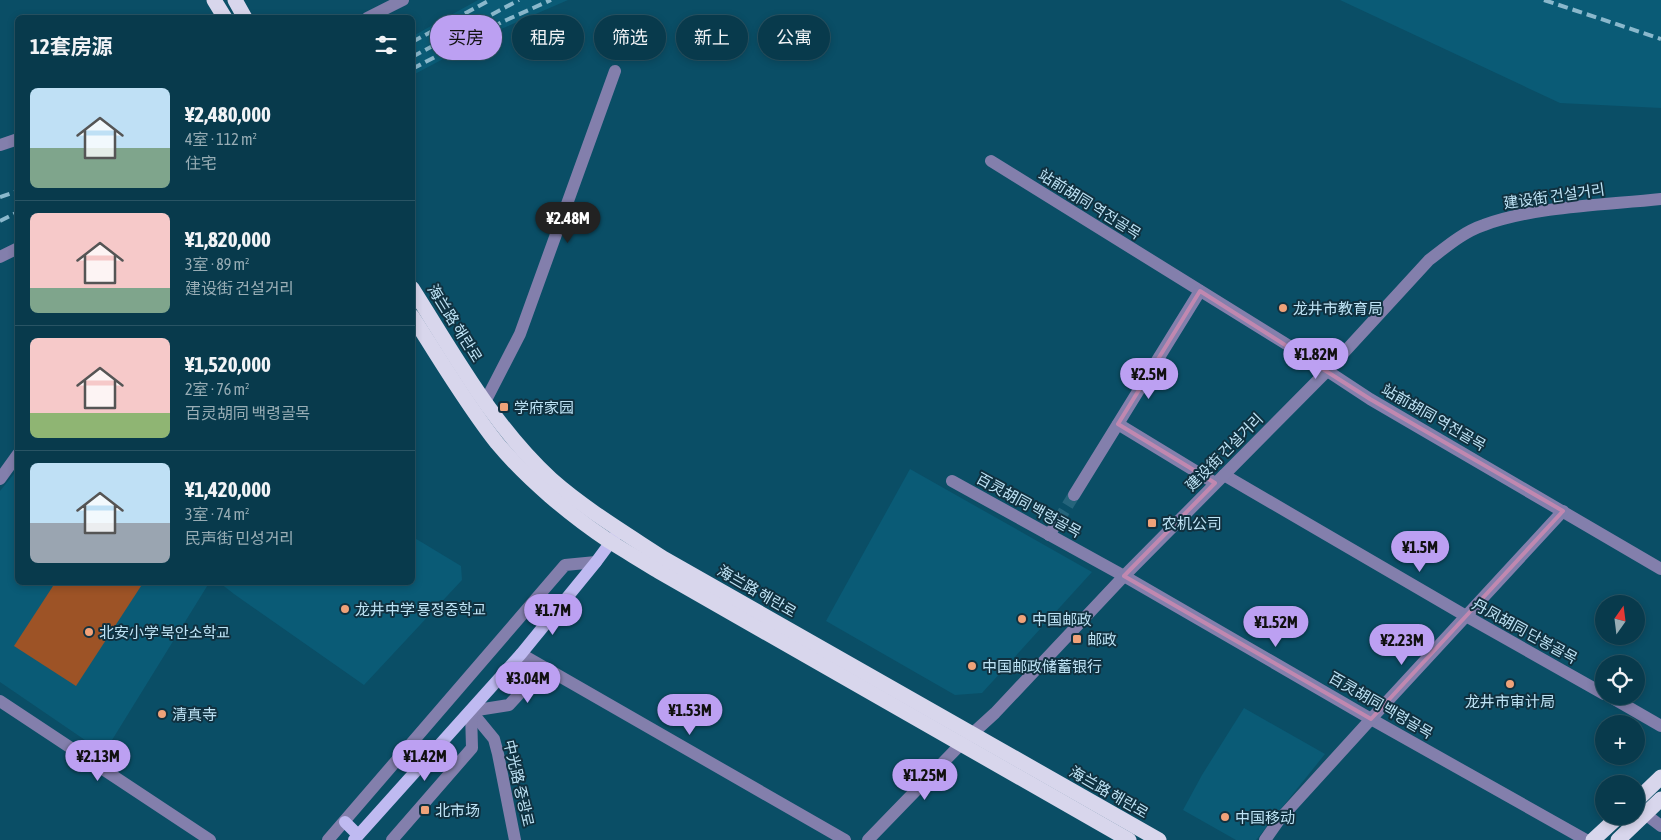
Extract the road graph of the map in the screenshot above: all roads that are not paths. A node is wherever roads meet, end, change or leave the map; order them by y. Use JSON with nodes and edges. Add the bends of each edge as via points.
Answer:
{"nodes":[{"id":1,"x":214,"y":0,"type":"edge"},
{"id":2,"x":235,"y":0,"type":"edge"},
{"id":3,"x":403,"y":0,"type":"edge"},
{"id":4,"x":223,"y":15,"type":"edge"},
{"id":5,"x":243,"y":15,"type":"edge"},
{"id":6,"x":373,"y":15,"type":"edge"},
{"id":7,"x":615,"y":70,"type":"dead end"},
{"id":8,"x":15,"y":141,"type":"edge"},
{"id":9,"x":0,"y":145,"type":"edge"},
{"id":10,"x":990,"y":161,"type":"dead end"},
{"id":11,"x":1661,"y":200,"type":"edge"},
{"id":12,"x":15,"y":250,"type":"edge"},
{"id":13,"x":0,"y":257,"type":"edge"},
{"id":14,"x":1200,"y":291,"type":"junction"},
{"id":15,"x":415,"y":293,"type":"edge"},
{"id":16,"x":415,"y":321,"type":"edge"},
{"id":17,"x":1327,"y":371,"type":"junction"},
{"id":18,"x":485,"y":402,"type":"junction"},
{"id":19,"x":1118,"y":424,"type":"junction"},
{"id":20,"x":15,"y":458,"type":"edge"},
{"id":21,"x":0,"y":479,"type":"edge"},
{"id":22,"x":1219,"y":479,"type":"junction"},
{"id":23,"x":952,"y":481,"type":"dead end"},
{"id":24,"x":1074,"y":495,"type":"tunnel mouth"},
{"id":25,"x":1563,"y":512,"type":"junction"},
{"id":26,"x":1058,"y":521,"type":"tunnel mouth"},
{"id":27,"x":1049,"y":535,"type":"junction"},
{"id":28,"x":615,"y":536,"type":"junction"},
{"id":29,"x":596,"y":562,"type":"junction"},
{"id":30,"x":1661,"y":569,"type":"edge"},
{"id":31,"x":1124,"y":576,"type":"junction"},
{"id":32,"x":1466,"y":616,"type":"junction"},
{"id":33,"x":521,"y":654,"type":"junction"},
{"id":34,"x":1595,"y":689,"type":"edge"},
{"id":35,"x":0,"y":702,"type":"edge"},
{"id":36,"x":1624,"y":705,"type":"edge"},
{"id":37,"x":471,"y":710,"type":"junction"},
{"id":38,"x":1371,"y":719,"type":"junction"},
{"id":39,"x":1661,"y":726,"type":"edge"},
{"id":40,"x":967,"y":739,"type":"junction"},
{"id":41,"x":1661,"y":777,"type":"edge"},
{"id":42,"x":1645,"y":792,"type":"edge"},
{"id":43,"x":1661,"y":799,"type":"edge"},
{"id":44,"x":1645,"y":808,"type":"edge"},
{"id":45,"x":1645,"y":813,"type":"edge"},
{"id":46,"x":345,"y":822,"type":"junction"},
{"id":47,"x":1609,"y":825,"type":"edge"},
{"id":48,"x":1630,"y":825,"type":"edge"},
{"id":49,"x":1661,"y":826,"type":"edge"},
{"id":50,"x":202,"y":838,"type":"edge"},
{"id":51,"x":356,"y":838,"type":"edge"},
{"id":52,"x":328,"y":840,"type":"edge"},
{"id":53,"x":392,"y":840,"type":"edge"},
{"id":54,"x":515,"y":840,"type":"edge"},
{"id":55,"x":845,"y":840,"type":"edge"},
{"id":56,"x":868,"y":840,"type":"edge"},
{"id":57,"x":1129,"y":840,"type":"edge"},
{"id":58,"x":1159,"y":840,"type":"edge"},
{"id":59,"x":1265,"y":840,"type":"edge"},
{"id":60,"x":1586,"y":840,"type":"edge"},
{"id":61,"x":1593,"y":840,"type":"edge"},
{"id":62,"x":1618,"y":840,"type":"edge"}],
"edges":[{"from":1,"to":4,"type":"highway"},
{"from":2,"to":5,"type":"highway"},
{"from":3,"to":6,"type":"street"},
{"from":7,"to":18,"type":"street","via":[[520,334]]},
{"from":8,"to":9,"type":"street"},
{"from":10,"to":14,"type":"street","name":"站前胡同 역전골목"},
{"from":11,"to":17,"type":"street","name":"建设街 건설거리","via":[[1528,213],[1482,226],[1461,236],[1429,260]]},
{"from":12,"to":13,"type":"street"},
{"from":14,"to":17,"type":"street","name":"站前胡同 역전골목"},
{"from":14,"to":19,"type":"street"},
{"from":15,"to":18,"type":"highway","name":"海兰路 해란로"},
{"from":16,"to":28,"type":"highway","name":"海兰路 해란로","via":[[498,443],[579,520]]},
{"from":17,"to":22,"type":"street","name":"建设街 건설거리"},
{"from":17,"to":25,"type":"street","name":"站前胡同 역전골목"},
{"from":18,"to":28,"type":"highway","name":"海兰路 해란로","via":[[552,479]]},
{"from":19,"to":22,"type":"street","name":"丹凤胡同 단봉골목"},
{"from":19,"to":24,"type":"street"},
{"from":20,"to":21,"type":"street"},
{"from":22,"to":31,"type":"street","name":"建设街 건설거리"},
{"from":22,"to":32,"type":"street","name":"丹凤胡同 단봉골목"},
{"from":23,"to":27,"type":"street","name":"百灵胡同 백령골목"},
{"from":25,"to":30,"type":"street","name":"站前胡同 역전골목"},
{"from":25,"to":32,"type":"street"},
{"from":26,"to":27,"type":"street"},
{"from":27,"to":31,"type":"street","name":"百灵胡同 백령골목"},
{"from":28,"to":29,"type":"main road"},
{"from":28,"to":40,"type":"highway","name":"海兰路 해란로","via":[[663,558]]},
{"from":29,"to":33,"type":"main road"},
{"from":29,"to":46,"type":"street","via":[[565,565]]},
{"from":31,"to":38,"type":"street","name":"百灵胡同 백령골목"},
{"from":31,"to":40,"type":"street","name":"建设街 건설거리"},
{"from":32,"to":34,"type":"street","name":"丹凤胡同 단봉골목"},
{"from":32,"to":38,"type":"street"},
{"from":33,"to":37,"type":"main road"},
{"from":33,"to":37,"type":"street","via":[[530,682],[509,705]]},
{"from":33,"to":55,"type":"street"},
{"from":35,"to":50,"type":"street"},
{"from":36,"to":39,"type":"street"},
{"from":37,"to":51,"type":"main road"},
{"from":37,"to":53,"type":"street","via":[[472,748]]},
{"from":37,"to":54,"type":"street","name":"中光路 중광로","via":[[494,739]]},
{"from":38,"to":59,"type":"street","via":[[1279,820]]},
{"from":38,"to":60,"type":"street","name":"百灵胡同 백령골목"},
{"from":40,"to":56,"type":"street","name":"建设街 건설거리"},
{"from":40,"to":57,"type":"highway","name":"海兰路 해란로"},
{"from":40,"to":58,"type":"highway","name":"海兰路 해란로"},
{"from":41,"to":42,"type":"highway"},
{"from":43,"to":44,"type":"highway"},
{"from":45,"to":49,"type":"street"},
{"from":46,"to":51,"type":"main road"},
{"from":46,"to":52,"type":"street"},
{"from":47,"to":61,"type":"highway"},
{"from":48,"to":62,"type":"highway"}]}
